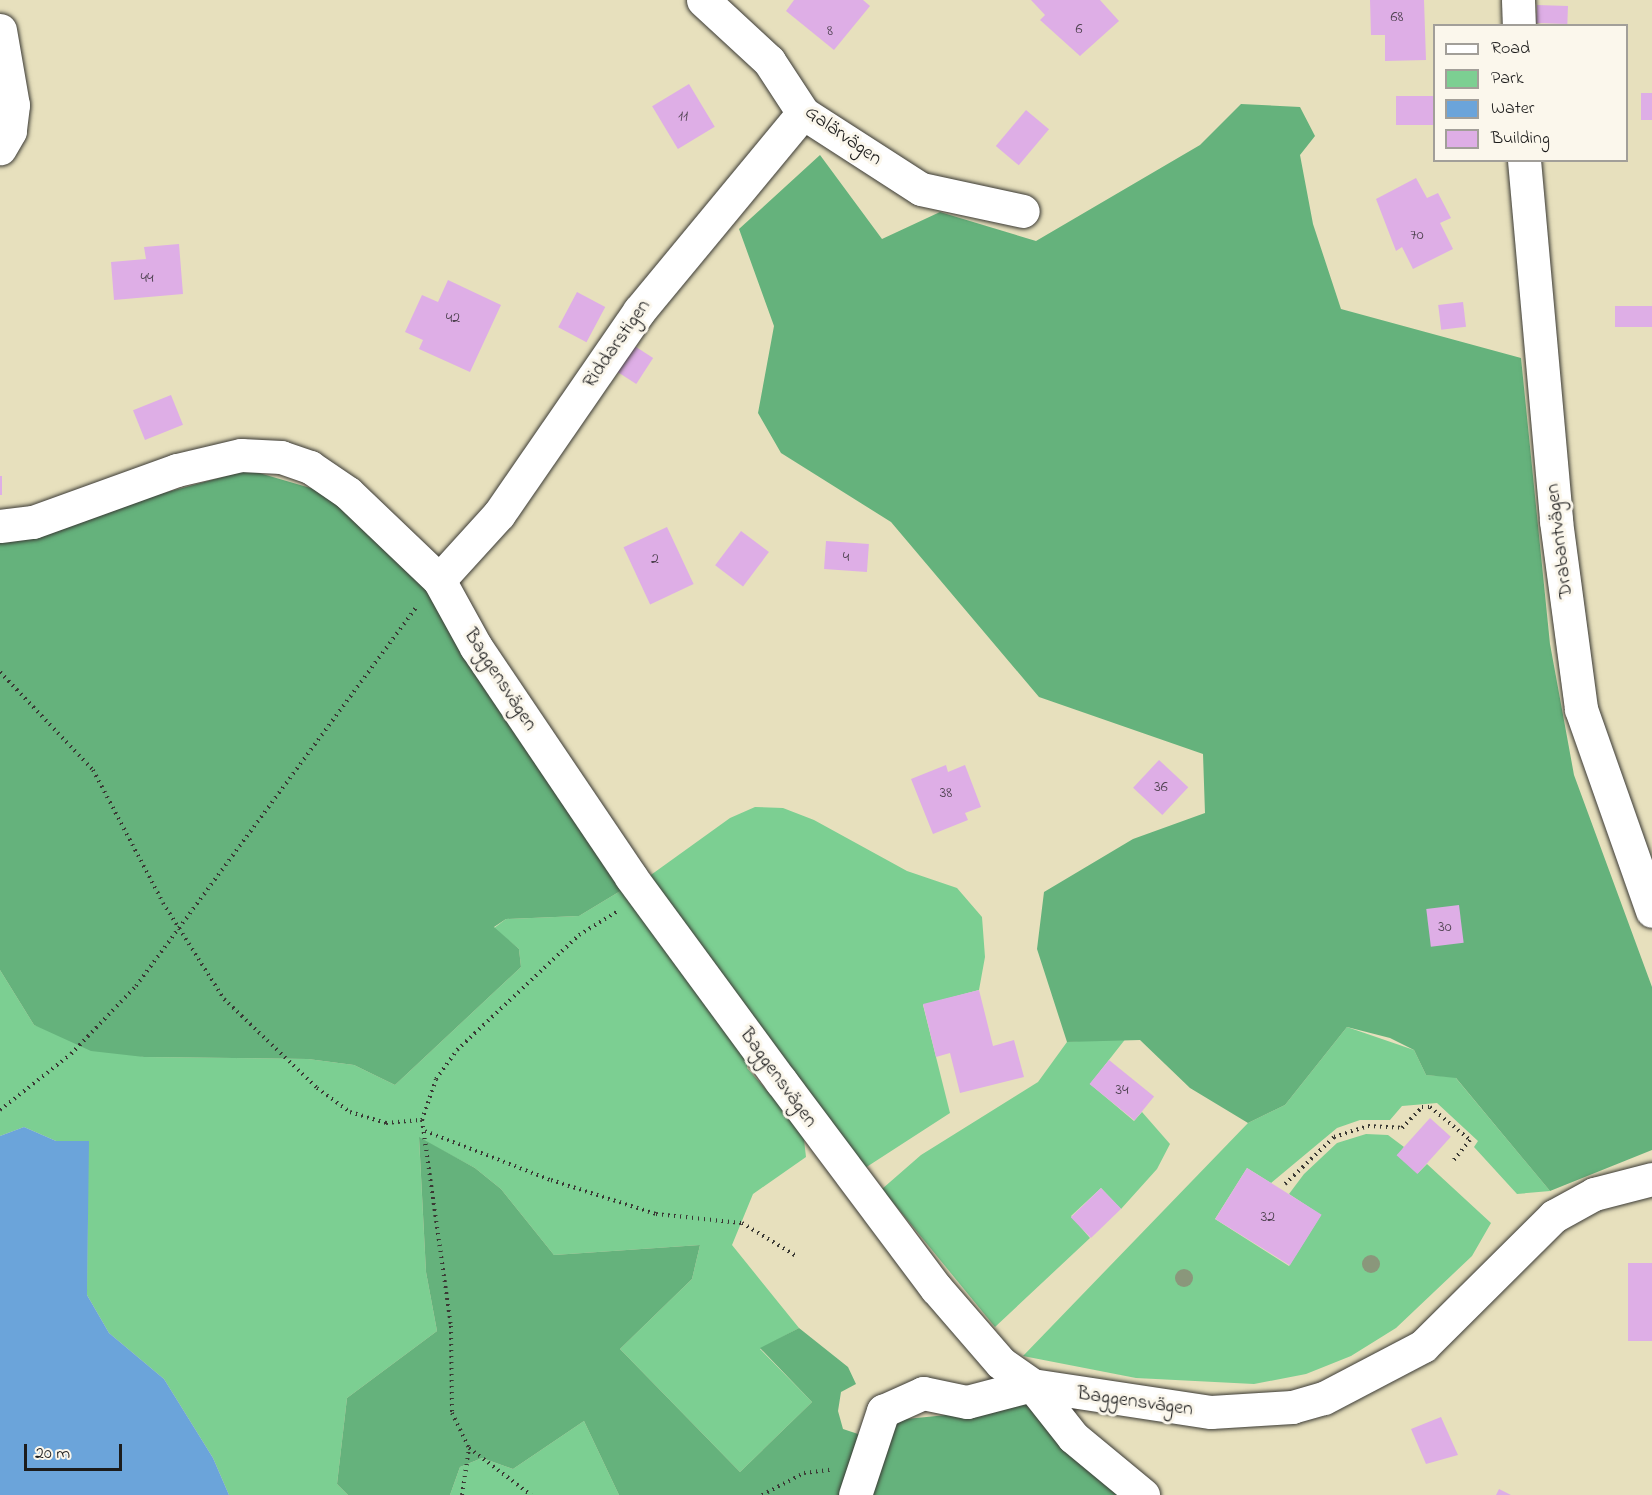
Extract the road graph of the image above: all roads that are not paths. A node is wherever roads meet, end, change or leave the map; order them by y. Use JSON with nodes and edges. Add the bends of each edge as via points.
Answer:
{"nodes":[{"id":1,"x":703,"y":0,"type":"edge"},
{"id":2,"x":1518,"y":0,"type":"edge"},
{"id":3,"x":1519,"y":24,"type":"edge"},
{"id":4,"x":0,"y":30,"type":"edge"},
{"id":5,"x":803,"y":113,"type":"junction"},
{"id":6,"x":0,"y":148,"type":"edge"},
{"id":7,"x":1524,"y":162,"type":"edge"},
{"id":8,"x":1023,"y":211,"type":"dead end"},
{"id":9,"x":0,"y":526,"type":"edge"},
{"id":10,"x":439,"y":580,"type":"junction"},
{"id":11,"x":1652,"y":910,"type":"edge"},
{"id":12,"x":1652,"y":1179,"type":"edge"},
{"id":13,"x":1032,"y":1385,"type":"junction"},
{"id":14,"x":861,"y":1480,"type":"edge"},
{"id":15,"x":1143,"y":1495,"type":"edge"}],
"edges":[{"from":1,"to":5,"type":"street","name":"Galärvägen","via":[[769,61]]},
{"from":2,"to":3,"type":"street"},
{"from":4,"to":6,"type":"street","via":[[13,105],[10,131]]},
{"from":5,"to":8,"type":"street","name":"Galärvägen","via":[[921,189]]},
{"from":5,"to":10,"type":"street","name":"Riddarstigen","via":[[639,311],[499,514]]},
{"from":7,"to":11,"type":"street","name":"Drabantvägen","via":[[1556,521],[1581,709]]},
{"from":9,"to":10,"type":"street","name":"Baggensvägen","via":[[83,506],[177,470],[241,455],[281,457],[310,467],[348,493]]},
{"from":10,"to":13,"type":"street","name":"Baggensvägen","via":[[476,646],[641,891],[936,1288],[1001,1363]]},
{"from":12,"to":13,"type":"street","name":"Baggensvägen","via":[[1594,1194],[1554,1216],[1423,1346],[1324,1398],[1292,1407],[1211,1412]]},
{"from":13,"to":14,"type":"street","via":[[967,1402],[923,1393],[883,1411]]},
{"from":13,"to":15,"type":"street","via":[[1073,1437]]}]}
